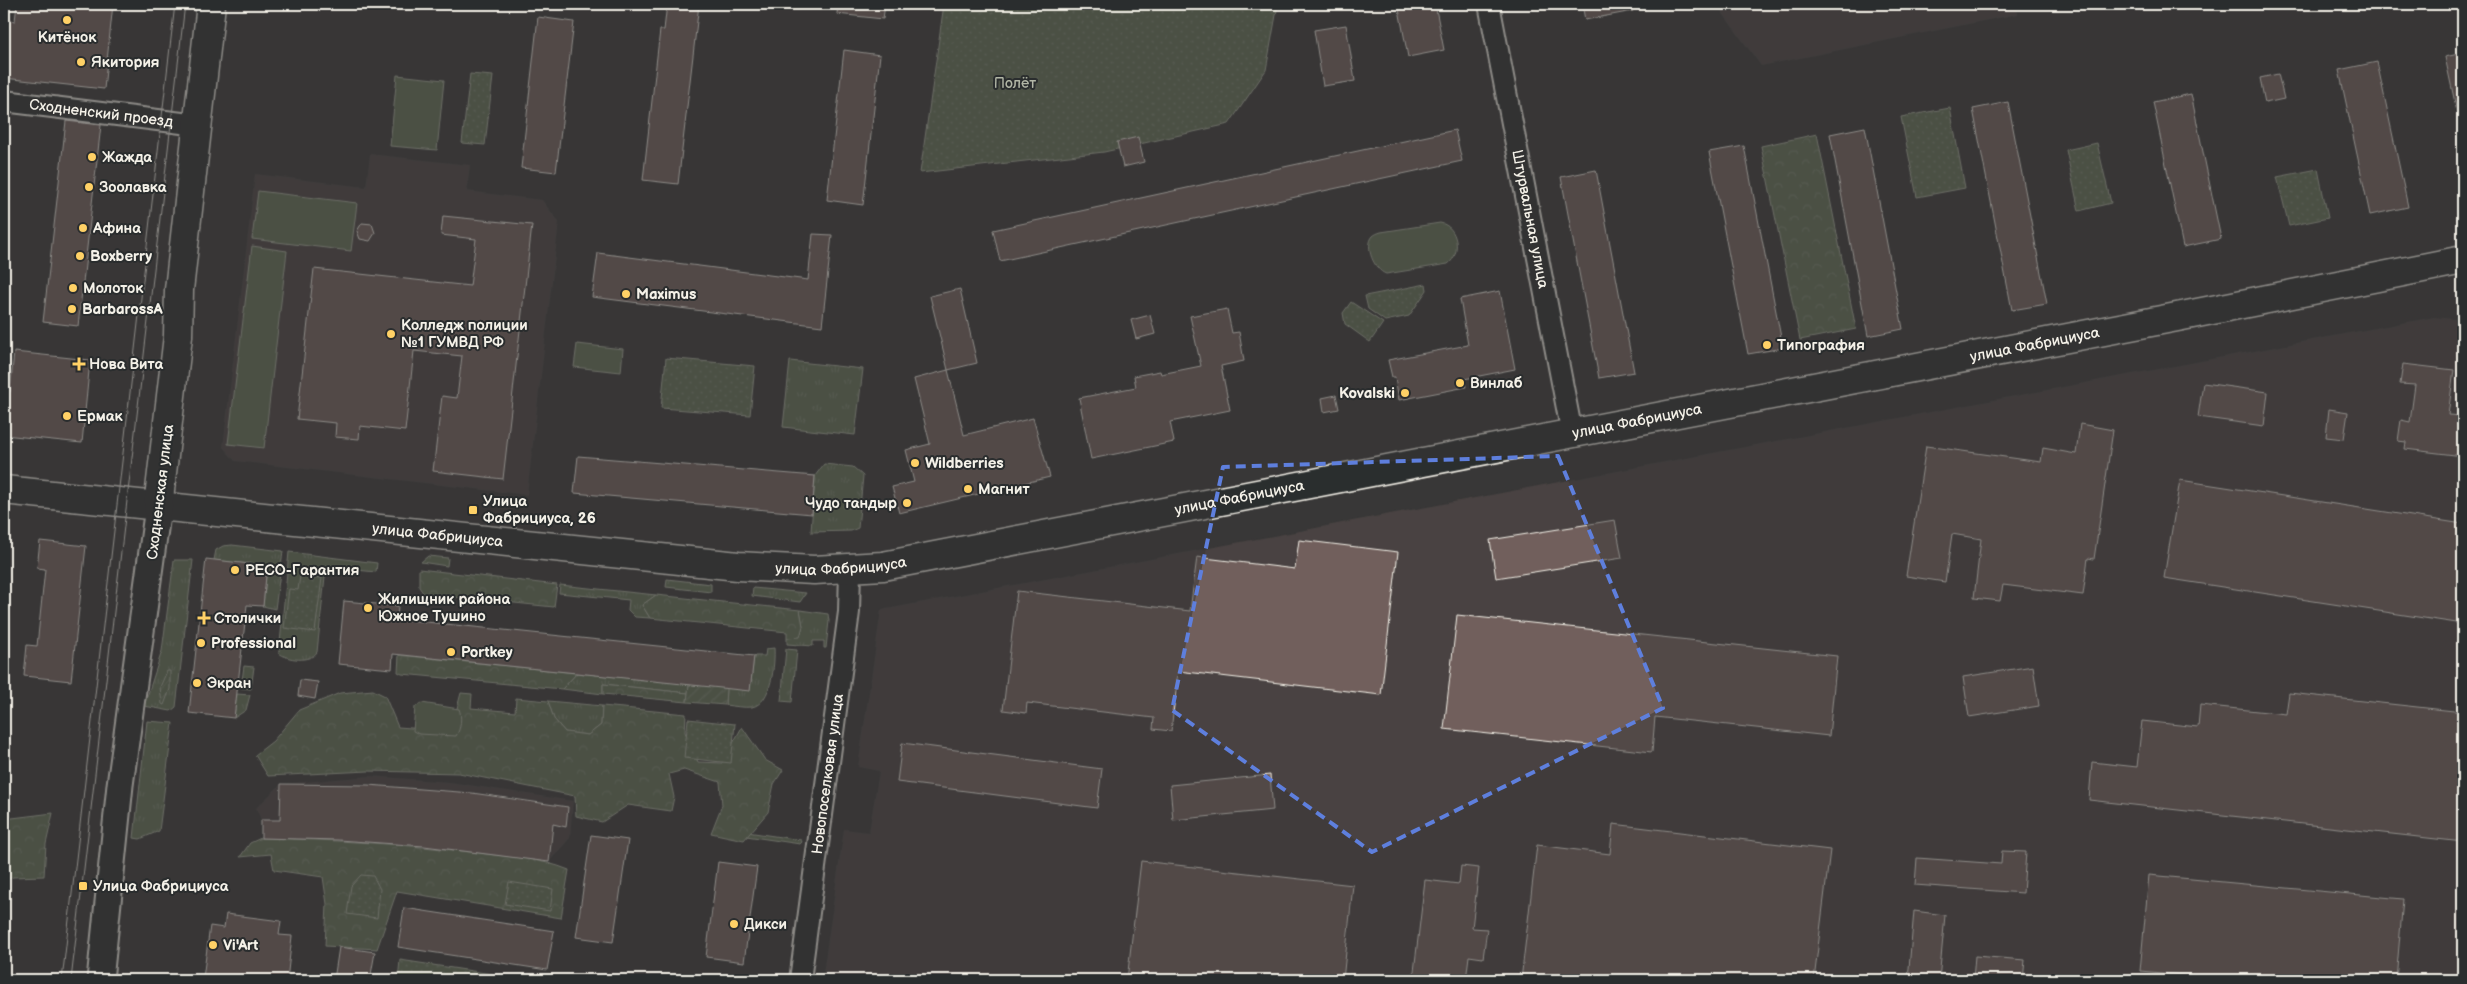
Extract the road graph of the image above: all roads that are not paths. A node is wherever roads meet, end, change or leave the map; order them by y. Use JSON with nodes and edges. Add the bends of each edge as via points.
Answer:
{"nodes":[{"id":1,"x":211,"y":4,"type":"edge"},
{"id":2,"x":1489,"y":4,"type":"edge"},
{"id":3,"x":4,"y":101,"type":"edge"},
{"id":4,"x":198,"y":125,"type":"junction"},
{"id":5,"x":2463,"y":260,"type":"edge"},
{"id":6,"x":1572,"y":434,"type":"junction"},
{"id":7,"x":4,"y":490,"type":"edge"},
{"id":8,"x":158,"y":507,"type":"junction"},
{"id":9,"x":850,"y":569,"type":"junction"},
{"id":10,"x":100,"y":980,"type":"edge"},
{"id":11,"x":800,"y":980,"type":"edge"}],
"edges":[{"from":1,"to":4,"type":"main road","name":"Сходненская улица"},
{"from":2,"to":6,"type":"street","name":"Штурвальная улица"},
{"from":3,"to":4,"type":"street","name":"Сходненский проезд"},
{"from":4,"to":8,"type":"main road","name":"Сходненская улица"},
{"from":5,"to":6,"type":"main road","name":"улица Фабрициуса"},
{"from":6,"to":9,"type":"main road","name":"улица Фабрициуса","via":[[969,551]]},
{"from":7,"to":8,"type":"main road","name":"улица Фабрициуса"},
{"from":8,"to":9,"type":"main road","name":"улица Фабрициуса","via":[[738,566]]},
{"from":8,"to":10,"type":"street","name":"Сходненская улица","via":[[120,785]]},
{"from":9,"to":11,"type":"street","name":"Новопоселковая улица","via":[[849,612]]}]}
